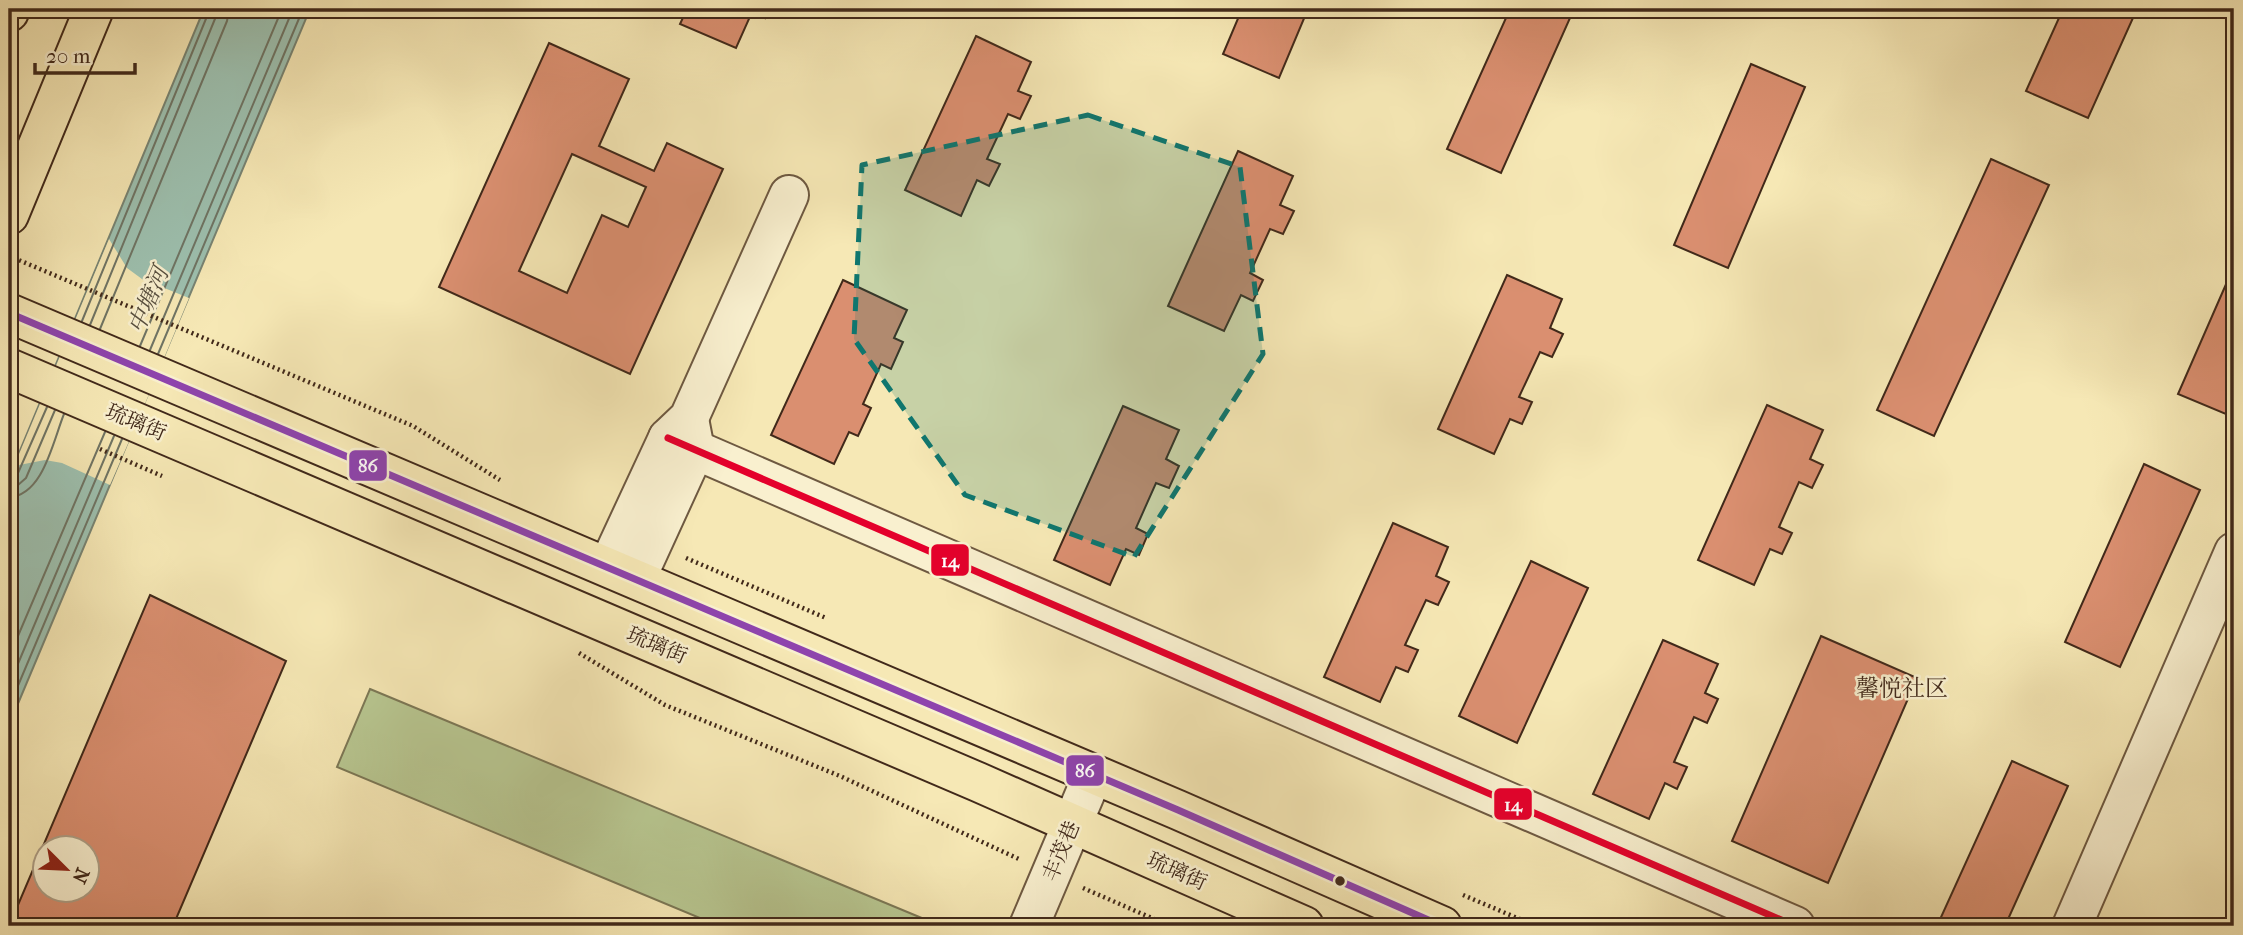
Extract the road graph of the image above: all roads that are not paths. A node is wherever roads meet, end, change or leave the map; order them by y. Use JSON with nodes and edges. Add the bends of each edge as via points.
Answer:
{"nodes":[{"id":1,"x":94,"y":9,"type":"edge"},
{"id":2,"x":789,"y":195,"type":"dead end"},
{"id":3,"x":9,"y":215,"type":"edge"},
{"id":4,"x":9,"y":313,"type":"edge"},
{"id":5,"x":9,"y":368,"type":"edge"},
{"id":6,"x":684,"y":435,"type":"junction"},
{"id":7,"x":2234,"y":552,"type":"edge"},
{"id":8,"x":622,"y":573,"type":"junction"},
{"id":9,"x":1093,"y":775,"type":"junction"},
{"id":10,"x":1072,"y":824,"type":"junction"},
{"id":11,"x":1029,"y":926,"type":"edge"},
{"id":12,"x":1304,"y":926,"type":"edge"},
{"id":13,"x":1442,"y":926,"type":"edge"},
{"id":14,"x":1795,"y":926,"type":"edge"},
{"id":15,"x":2072,"y":926,"type":"edge"}],
"edges":[{"from":1,"to":3,"type":"main road"},
{"from":2,"to":6,"type":"street"},
{"from":4,"to":8,"type":"main road"},
{"from":5,"to":10,"type":"main road","name":"琉璃街"},
{"from":6,"to":8,"type":"street"},
{"from":6,"to":8,"type":"street","via":[[652,544]]},
{"from":6,"to":14,"type":"street"},
{"from":7,"to":15,"type":"street"},
{"from":8,"to":9,"type":"main road"},
{"from":9,"to":10,"type":"street","name":"丰茂巷"},
{"from":9,"to":13,"type":"main road"},
{"from":10,"to":11,"type":"street","name":"丰茂巷"},
{"from":10,"to":12,"type":"main road","name":"琉璃街"}]}
